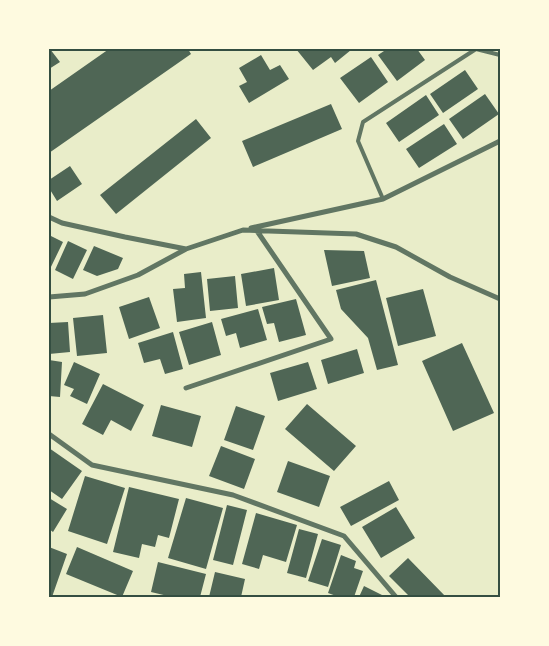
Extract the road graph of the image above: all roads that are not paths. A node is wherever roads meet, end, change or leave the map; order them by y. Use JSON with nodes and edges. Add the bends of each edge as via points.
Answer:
{"nodes":[{"id":1,"x":476,"y":49,"type":"edge"},
{"id":2,"x":500,"y":55,"type":"edge"},
{"id":3,"x":500,"y":141,"type":"edge"},
{"id":4,"x":383,"y":199,"type":"junction"},
{"id":5,"x":49,"y":217,"type":"edge"},
{"id":6,"x":243,"y":230,"type":"junction"},
{"id":7,"x":257,"y":230,"type":"junction"},
{"id":8,"x":186,"y":249,"type":"junction"},
{"id":9,"x":49,"y":297,"type":"edge"},
{"id":10,"x":500,"y":299,"type":"edge"},
{"id":11,"x":186,"y":388,"type":"dead end"},
{"id":12,"x":49,"y":434,"type":"edge"},
{"id":13,"x":396,"y":597,"type":"edge"}],
"edges":[{"from":1,"to":2,"type":"lane"},
{"from":1,"to":4,"type":"lane","via":[[363,122],[358,140]]},
{"from":3,"to":4,"type":"street"},
{"from":4,"to":6,"type":"street"},
{"from":5,"to":8,"type":"street","via":[[62,223]]},
{"from":6,"to":7,"type":"street"},
{"from":6,"to":8,"type":"street"},
{"from":7,"to":10,"type":"street","via":[[356,234],[396,247],[450,277]]},
{"from":7,"to":11,"type":"street","via":[[331,339]]},
{"from":8,"to":9,"type":"street","via":[[138,275],[94,291]]},
{"from":12,"to":13,"type":"street","via":[[92,465],[233,495],[344,536]]}]}
